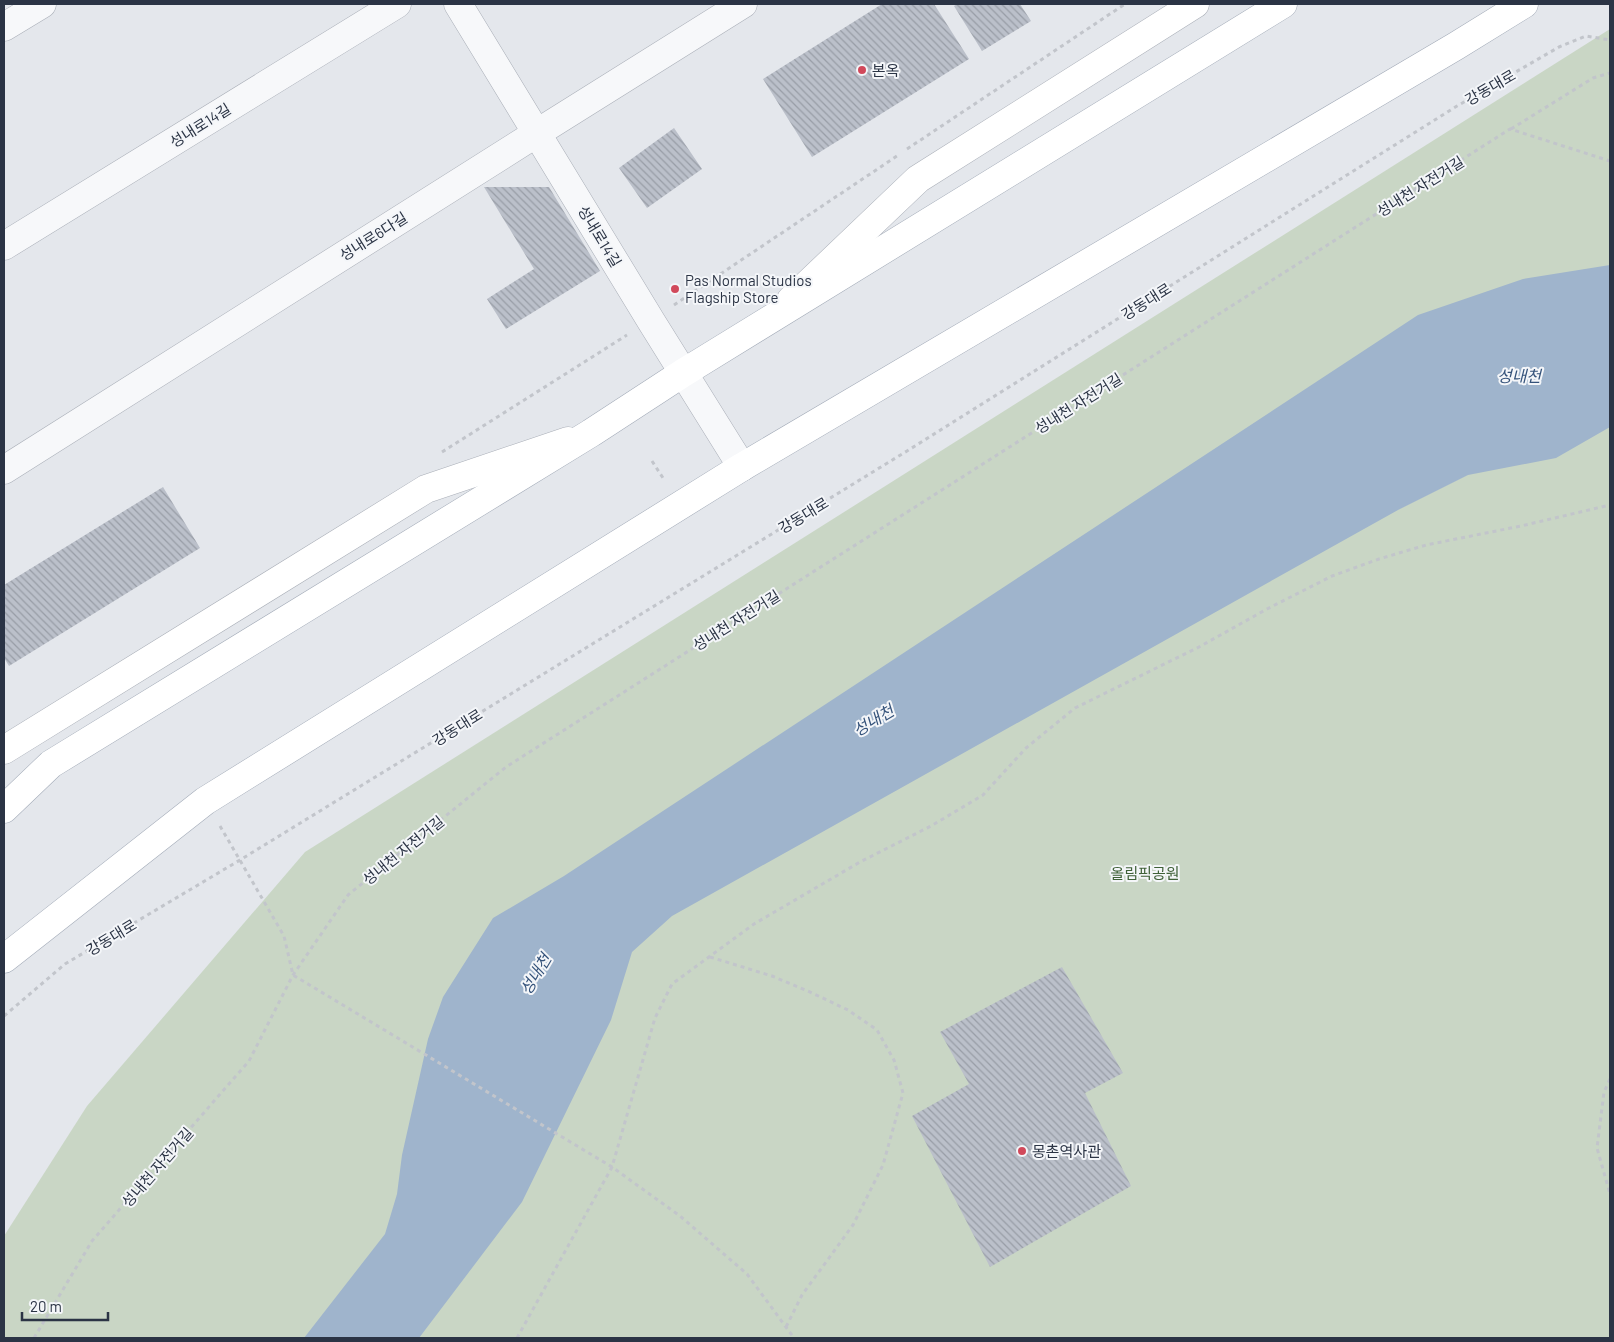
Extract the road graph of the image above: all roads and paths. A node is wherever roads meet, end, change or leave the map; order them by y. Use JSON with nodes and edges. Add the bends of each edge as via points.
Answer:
{"nodes":[{"id":1,"x":42,"y":4,"type":"edge"},
{"id":2,"x":397,"y":4,"type":"edge"},
{"id":3,"x":458,"y":4,"type":"edge"},
{"id":4,"x":743,"y":4,"type":"edge"},
{"id":5,"x":1125,"y":4,"type":"edge"},
{"id":6,"x":1195,"y":4,"type":"edge"},
{"id":7,"x":1283,"y":4,"type":"edge"},
{"id":8,"x":1524,"y":4,"type":"edge"},
{"id":9,"x":4,"y":28,"type":"edge"},
{"id":10,"x":1610,"y":40,"type":"edge"},
{"id":11,"x":1610,"y":73,"type":"edge"},
{"id":12,"x":1510,"y":129,"type":"junction"},
{"id":13,"x":537,"y":133,"type":"junction"},
{"id":14,"x":1610,"y":161,"type":"edge"},
{"id":15,"x":4,"y":246,"type":"edge"},
{"id":16,"x":770,"y":320,"type":"junction"},
{"id":17,"x":651,"y":321,"type":"junction"},
{"id":18,"x":683,"y":373,"type":"junction"},
{"id":19,"x":591,"y":433,"type":"junction"},
{"id":20,"x":439,"y":454,"type":"dead end"},
{"id":21,"x":652,"y":461,"type":"dead end"},
{"id":22,"x":742,"y":468,"type":"junction"},
{"id":23,"x":4,"y":470,"type":"edge"},
{"id":24,"x":663,"y":478,"type":"dead end"},
{"id":25,"x":1610,"y":505,"type":"edge"},
{"id":26,"x":4,"y":750,"type":"edge"},
{"id":27,"x":51,"y":764,"type":"junction"},
{"id":28,"x":4,"y":791,"type":"edge"},
{"id":29,"x":205,"y":801,"type":"junction"},
{"id":30,"x":4,"y":809,"type":"edge"},
{"id":31,"x":240,"y":860,"type":"junction"},
{"id":32,"x":709,"y":957,"type":"junction"},
{"id":33,"x":4,"y":960,"type":"edge"},
{"id":34,"x":293,"y":975,"type":"junction"},
{"id":35,"x":4,"y":1016,"type":"edge"},
{"id":36,"x":1610,"y":1079,"type":"edge"},
{"id":37,"x":612,"y":1167,"type":"junction"},
{"id":38,"x":1610,"y":1194,"type":"edge"},
{"id":39,"x":786,"y":1327,"type":"junction"},
{"id":40,"x":34,"y":1338,"type":"edge"},
{"id":41,"x":517,"y":1338,"type":"edge"},
{"id":42,"x":794,"y":1338,"type":"edge"}],
"edges":[{"from":1,"to":9,"type":"street"},
{"from":2,"to":15,"type":"street","name":"성내로14길"},
{"from":3,"to":13,"type":"street","name":"성내로14길"},
{"from":4,"to":13,"type":"street","name":"성내로6다길"},
{"from":5,"to":17,"type":"path"},
{"from":6,"to":16,"type":"main road","via":[[918,178]]},
{"from":7,"to":16,"type":"main road"},
{"from":8,"to":22,"type":"main road"},
{"from":10,"to":31,"type":"path","name":"강동대로","via":[[1586,36],[1559,47],[1457,106],[915,446]]},
{"from":11,"to":12,"type":"path","name":"성내천 자전거길","via":[[1593,78]]},
{"from":12,"to":14,"type":"path"},
{"from":12,"to":34,"type":"path","name":"성내천 자전거길","via":[[506,767],[348,895]]},
{"from":13,"to":17,"type":"street","name":"성내로14길"},
{"from":13,"to":23,"type":"street","name":"성내로6다길"},
{"from":16,"to":18,"type":"main road"},
{"from":17,"to":18,"type":"street","name":"성내로14길"},
{"from":17,"to":20,"type":"path"},
{"from":18,"to":19,"type":"main road"},
{"from":18,"to":22,"type":"street","name":"성내로14길"},
{"from":19,"to":26,"type":"main road","via":[[426,489]]},
{"from":19,"to":27,"type":"main road"},
{"from":21,"to":24,"type":"path"},
{"from":22,"to":29,"type":"main road"},
{"from":25,"to":32,"type":"path","via":[[1426,545],[1315,584],[1075,708],[1026,748],[983,795],[754,924]]},
{"from":27,"to":28,"type":"main road"},
{"from":27,"to":30,"type":"main road"},
{"from":29,"to":31,"type":"path"},
{"from":29,"to":33,"type":"main road"},
{"from":31,"to":34,"type":"path","via":[[284,936]]},
{"from":31,"to":35,"type":"path","name":"강동대로","via":[[65,964]]},
{"from":32,"to":37,"type":"path","via":[[672,984],[655,1018]]},
{"from":32,"to":39,"type":"path","via":[[772,976],[810,992],[848,1010],[877,1030],[894,1060],[903,1093],[883,1165],[853,1225],[802,1295]]},
{"from":34,"to":37,"type":"path"},
{"from":34,"to":40,"type":"path","name":"성내천 자전거길","via":[[249,1061],[92,1241]]},
{"from":36,"to":38,"type":"path","via":[[1604,1092],[1597,1148]]},
{"from":37,"to":39,"type":"path","via":[[680,1216],[747,1274]]},
{"from":37,"to":41,"type":"path"},
{"from":39,"to":42,"type":"path"}]}
